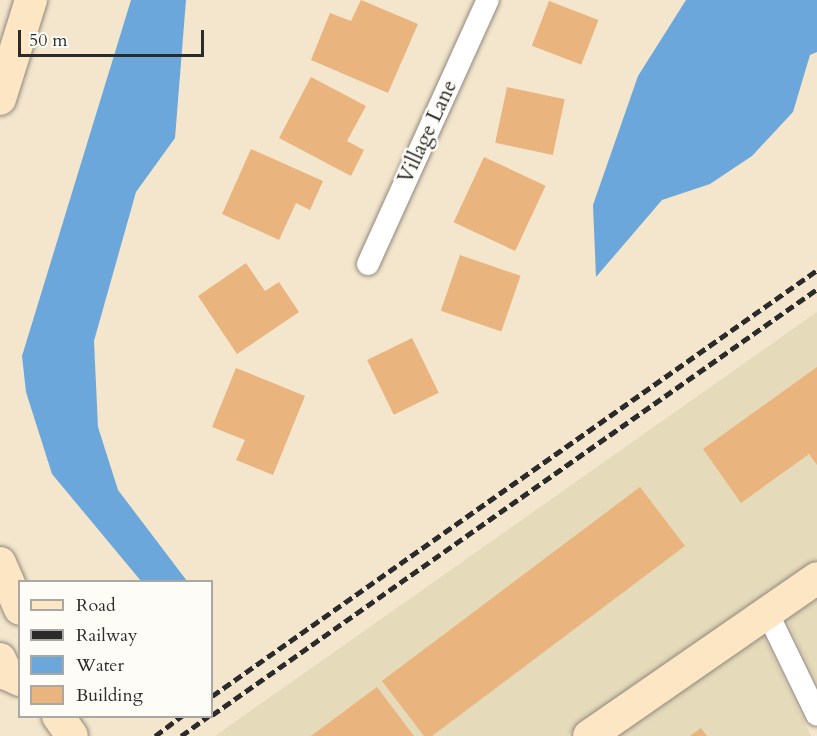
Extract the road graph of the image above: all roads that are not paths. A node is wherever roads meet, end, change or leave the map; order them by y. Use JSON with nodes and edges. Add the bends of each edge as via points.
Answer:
{"nodes":[{"id":1,"x":31,"y":0,"type":"edge"},
{"id":2,"x":488,"y":0,"type":"edge"},
{"id":3,"x":0,"y":99,"type":"edge"},
{"id":4,"x":368,"y":264,"type":"dead end"},
{"id":5,"x":0,"y":563,"type":"edge"},
{"id":6,"x":817,"y":578,"type":"edge"},
{"id":7,"x":18,"y":604,"type":"edge"},
{"id":8,"x":768,"y":612,"type":"junction"},
{"id":9,"x":0,"y":659,"type":"edge"},
{"id":10,"x":18,"y":679,"type":"edge"},
{"id":11,"x":817,"y":715,"type":"edge"},
{"id":12,"x":59,"y":718,"type":"edge"},
{"id":13,"x":72,"y":736,"type":"edge"},
{"id":14,"x":589,"y":736,"type":"edge"}],
"edges":[{"from":1,"to":3,"type":"street"},
{"from":2,"to":4,"type":"street","name":"Village Lane"},
{"from":5,"to":7,"type":"street"},
{"from":6,"to":8,"type":"street"},
{"from":8,"to":11,"type":"street"},
{"from":8,"to":14,"type":"street"},
{"from":9,"to":10,"type":"street","via":[[7,674]]},
{"from":12,"to":13,"type":"street"}]}
